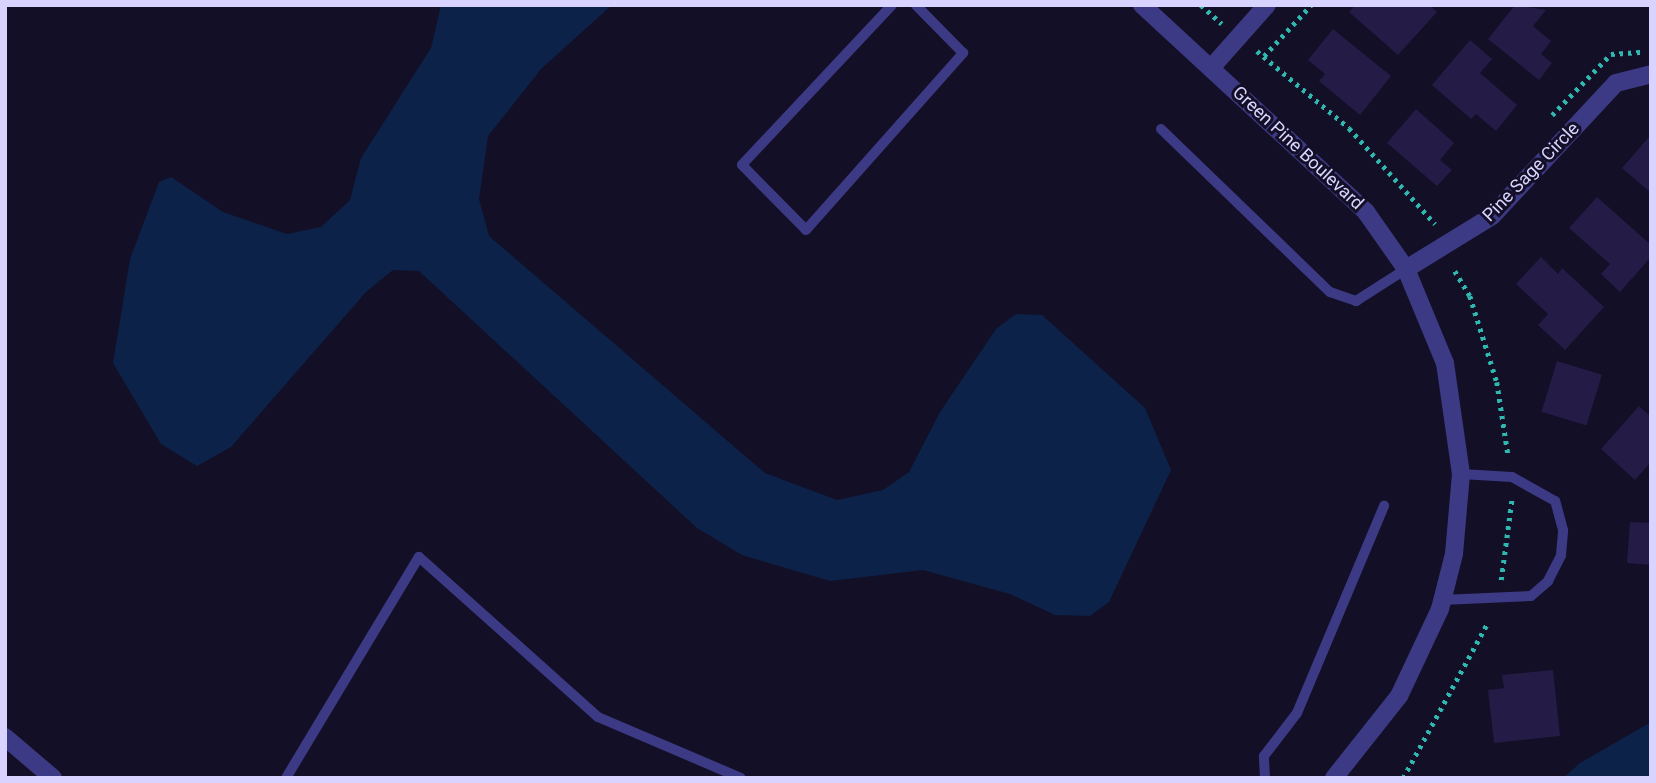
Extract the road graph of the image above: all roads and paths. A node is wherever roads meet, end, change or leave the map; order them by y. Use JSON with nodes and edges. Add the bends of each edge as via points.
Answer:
{"nodes":[{"id":1,"x":892,"y":5,"type":"edge"},
{"id":2,"x":916,"y":5,"type":"edge"},
{"id":3,"x":1142,"y":5,"type":"edge"},
{"id":4,"x":1201,"y":5,"type":"edge"},
{"id":5,"x":1267,"y":5,"type":"edge"},
{"id":6,"x":1311,"y":5,"type":"edge"},
{"id":7,"x":1223,"y":25,"type":"dead end"},
{"id":8,"x":1257,"y":51,"type":"dead end"},
{"id":9,"x":1264,"y":57,"type":"junction"},
{"id":10,"x":1212,"y":68,"type":"junction"},
{"id":11,"x":1651,"y":74,"type":"edge"},
{"id":12,"x":1161,"y":129,"type":"dead end"},
{"id":13,"x":1431,"y":226,"type":"dead end"},
{"id":14,"x":1406,"y":270,"type":"junction"},
{"id":15,"x":1455,"y":271,"type":"dead end"},
{"id":16,"x":1508,"y":454,"type":"dead end"},
{"id":17,"x":1461,"y":474,"type":"junction"},
{"id":18,"x":1512,"y":498,"type":"dead end"},
{"id":19,"x":1384,"y":506,"type":"dead end"},
{"id":20,"x":1500,"y":588,"type":"dead end"},
{"id":21,"x":1442,"y":600,"type":"junction"},
{"id":22,"x":1487,"y":624,"type":"dead end"},
{"id":23,"x":5,"y":737,"type":"edge"},
{"id":24,"x":53,"y":778,"type":"edge"},
{"id":25,"x":286,"y":778,"type":"edge"},
{"id":26,"x":741,"y":778,"type":"edge"},
{"id":27,"x":1265,"y":778,"type":"edge"},
{"id":28,"x":1334,"y":778,"type":"edge"},
{"id":29,"x":1403,"y":778,"type":"edge"}],
"edges":[{"from":1,"to":2,"type":"lane","via":[[743,165],[806,230],[963,53]]},
{"from":3,"to":10,"type":"street","name":"Green Pine Boulevard"},
{"from":4,"to":7,"type":"path"},
{"from":5,"to":10,"type":"street"},
{"from":6,"to":9,"type":"path"},
{"from":8,"to":9,"type":"path"},
{"from":9,"to":13,"type":"path","via":[[1349,128]]},
{"from":10,"to":14,"type":"street","name":"Green Pine Boulevard","via":[[1339,183]]},
{"from":11,"to":14,"type":"street","name":"Pine Sage Circle","via":[[1616,83],[1492,216]]},
{"from":12,"to":14,"type":"lane","via":[[1330,292],[1356,301]]},
{"from":14,"to":17,"type":"street","name":"Green Pine Boulevard","via":[[1445,363]]},
{"from":15,"to":16,"type":"path","via":[[1470,296],[1497,382]]},
{"from":17,"to":21,"type":"street","name":"Green Pine Boulevard","via":[[1454,554]]},
{"from":17,"to":21,"type":"lane","via":[[1512,477],[1555,501],[1563,530],[1561,555],[1548,581],[1531,596]]},
{"from":18,"to":20,"type":"path"},
{"from":19,"to":27,"type":"lane","via":[[1297,713],[1264,756]]},
{"from":21,"to":28,"type":"street","name":"Green Pine Boulevard","via":[[1399,696]]},
{"from":22,"to":29,"type":"path"},
{"from":23,"to":24,"type":"street"},
{"from":25,"to":26,"type":"lane","via":[[419,557],[598,717]]}]}
